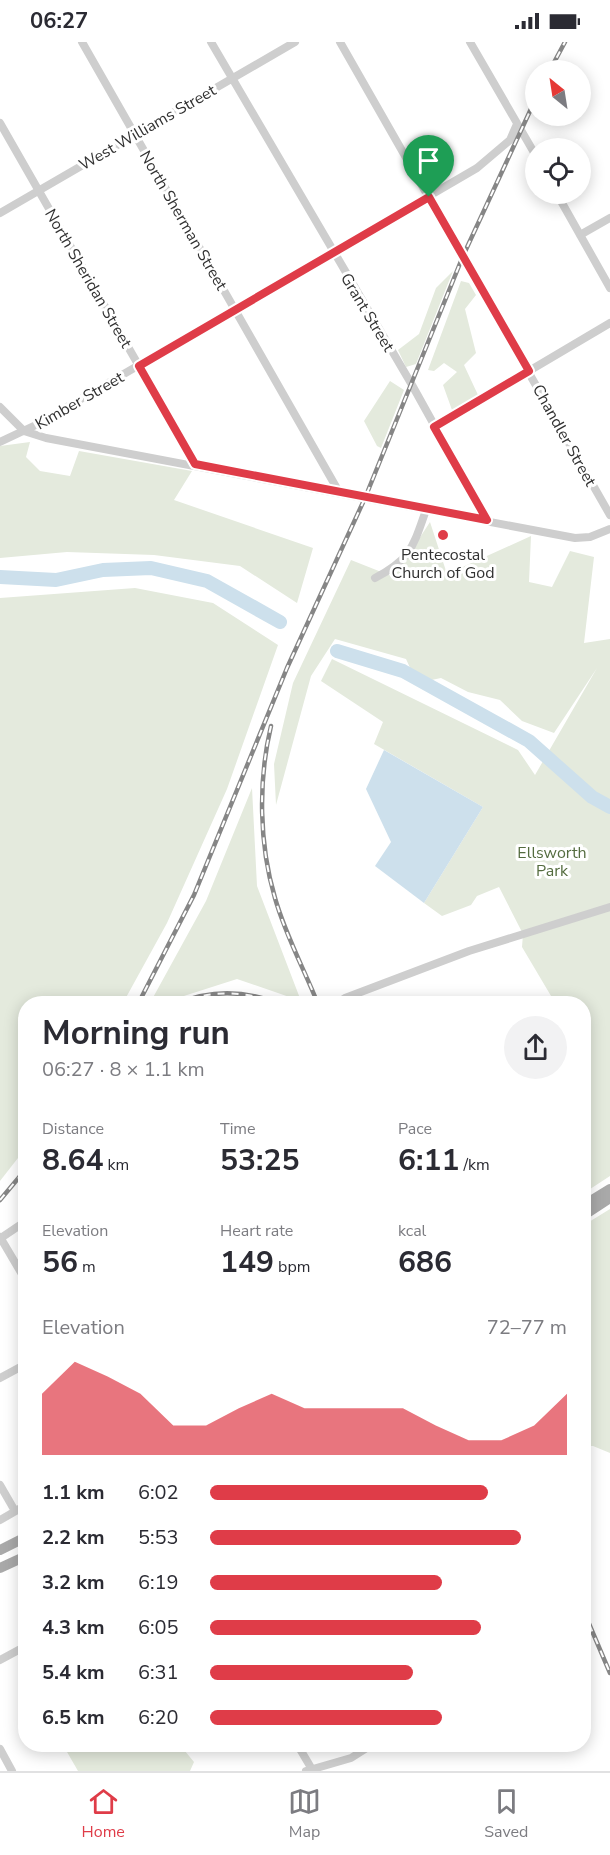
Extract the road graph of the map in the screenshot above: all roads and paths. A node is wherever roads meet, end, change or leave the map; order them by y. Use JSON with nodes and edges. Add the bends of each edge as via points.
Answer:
{"nodes":[{"id":1,"x":82,"y":42,"type":"edge"},
{"id":2,"x":211,"y":42,"type":"edge"},
{"id":3,"x":295,"y":42,"type":"edge"},
{"id":4,"x":340,"y":42,"type":"edge"},
{"id":5,"x":470,"y":42,"type":"edge"},
{"id":6,"x":232,"y":78,"type":"junction"},
{"id":7,"x":0,"y":123,"type":"edge"},
{"id":8,"x":517,"y":124,"type":"junction"},
{"id":9,"x":136,"y":135,"type":"junction"},
{"id":10,"x":525,"y":138,"type":"edge"},
{"id":11,"x":39,"y":190,"type":"junction"},
{"id":12,"x":429,"y":197,"type":"junction"},
{"id":13,"x":563,"y":204,"type":"edge"},
{"id":14,"x":0,"y":213,"type":"edge"},
{"id":15,"x":610,"y":218,"type":"edge"},
{"id":16,"x":580,"y":235,"type":"junction"},
{"id":17,"x":332,"y":252,"type":"junction"},
{"id":18,"x":610,"y":288,"type":"edge"},
{"id":19,"x":235,"y":309,"type":"junction"},
{"id":20,"x":610,"y":323,"type":"edge"},
{"id":21,"x":139,"y":366,"type":"junction"},
{"id":22,"x":529,"y":371,"type":"junction"},
{"id":23,"x":0,"y":407,"type":"edge"},
{"id":24,"x":434,"y":427,"type":"junction"},
{"id":25,"x":24,"y":431,"type":"junction"},
{"id":26,"x":0,"y":442,"type":"edge"},
{"id":27,"x":195,"y":464,"type":"junction"},
{"id":28,"x":339,"y":492,"type":"junction"},
{"id":29,"x":426,"y":510,"type":"junction"},
{"id":30,"x":610,"y":515,"type":"edge"},
{"id":31,"x":487,"y":520,"type":"junction"},
{"id":32,"x":610,"y":529,"type":"edge"},
{"id":33,"x":375,"y":578,"type":"dead end"},
{"id":34,"x":610,"y":906,"type":"edge"},
{"id":35,"x":350,"y":996,"type":"edge"},
{"id":36,"x":610,"y":1189,"type":"edge"},
{"id":37,"x":610,"y":1198,"type":"edge"},
{"id":38,"x":591,"y":1201,"type":"edge"},
{"id":39,"x":591,"y":1210,"type":"edge"},
{"id":40,"x":18,"y":1226,"type":"edge"},
{"id":41,"x":0,"y":1238,"type":"edge"},
{"id":42,"x":18,"y":1268,"type":"edge"},
{"id":43,"x":18,"y":1368,"type":"edge"},
{"id":44,"x":0,"y":1378,"type":"edge"},
{"id":45,"x":0,"y":1485,"type":"edge"},
{"id":46,"x":18,"y":1509,"type":"edge"},
{"id":47,"x":15,"y":1511,"type":"junction"},
{"id":48,"x":0,"y":1520,"type":"edge"},
{"id":49,"x":18,"y":1541,"type":"edge"},
{"id":50,"x":0,"y":1550,"type":"edge"},
{"id":51,"x":18,"y":1560,"type":"edge"},
{"id":52,"x":0,"y":1568,"type":"edge"},
{"id":53,"x":18,"y":1650,"type":"edge"},
{"id":54,"x":0,"y":1660,"type":"edge"},
{"id":55,"x":0,"y":1749,"type":"edge"},
{"id":56,"x":301,"y":1752,"type":"edge"},
{"id":57,"x":361,"y":1752,"type":"edge"},
{"id":58,"x":310,"y":1770,"type":"edge"},
{"id":59,"x":12,"y":1771,"type":"edge"}],
"edges":[{"from":1,"to":9,"type":"street","name":"North Sherman Street"},
{"from":2,"to":6,"type":"street","name":"Grant Street"},
{"from":3,"to":6,"type":"street","name":"West Williams Street"},
{"from":4,"to":12,"type":"street","name":"Chandler Street"},
{"from":5,"to":8,"type":"street"},
{"from":6,"to":9,"type":"street","name":"West Williams Street"},
{"from":6,"to":17,"type":"street","name":"Grant Street"},
{"from":7,"to":11,"type":"street","name":"North Sheridan Street"},
{"from":8,"to":10,"type":"street"},
{"from":8,"to":12,"type":"street","name":"Kimber Street","via":[[510,140],[492,157]]},
{"from":9,"to":11,"type":"street","name":"West Williams Street"},
{"from":9,"to":19,"type":"street","name":"North Sherman Street"},
{"from":11,"to":14,"type":"street","name":"West Williams Street"},
{"from":11,"to":21,"type":"street","name":"North Sheridan Street"},
{"from":12,"to":17,"type":"street","name":"Kimber Street"},
{"from":12,"to":22,"type":"street","name":"Chandler Street"},
{"from":13,"to":16,"type":"street"},
{"from":15,"to":16,"type":"street"},
{"from":16,"to":18,"type":"street"},
{"from":17,"to":19,"type":"street","name":"Kimber Street"},
{"from":17,"to":24,"type":"street","name":"Grant Street"},
{"from":19,"to":21,"type":"street","name":"Kimber Street"},
{"from":19,"to":28,"type":"street","name":"North Sherman Street"},
{"from":20,"to":22,"type":"street"},
{"from":21,"to":25,"type":"street","name":"Kimber Street"},
{"from":21,"to":27,"type":"street","name":"North Sheridan Street"},
{"from":22,"to":24,"type":"street"},
{"from":22,"to":30,"type":"street","name":"Chandler Street"},
{"from":23,"to":25,"type":"street"},
{"from":24,"to":31,"type":"street","name":"Grant Street"},
{"from":25,"to":26,"type":"street","name":"Kimber Street"},
{"from":25,"to":27,"type":"street"},
{"from":27,"to":28,"type":"street"},
{"from":28,"to":29,"type":"street"},
{"from":29,"to":31,"type":"street"},
{"from":29,"to":33,"type":"street","via":[[413,547],[398,566]]},
{"from":31,"to":32,"type":"street","via":[[575,538]]},
{"from":34,"to":35,"type":"street","via":[[469,951]]},
{"from":36,"to":38,"type":"main road"},
{"from":37,"to":39,"type":"main road"},
{"from":40,"to":41,"type":"street"},
{"from":41,"to":42,"type":"street"},
{"from":43,"to":44,"type":"street"},
{"from":45,"to":47,"type":"street"},
{"from":46,"to":47,"type":"street"},
{"from":47,"to":48,"type":"street"},
{"from":49,"to":50,"type":"main road"},
{"from":51,"to":52,"type":"main road"},
{"from":53,"to":54,"type":"street"},
{"from":55,"to":59,"type":"street"},
{"from":56,"to":58,"type":"street"},
{"from":57,"to":58,"type":"street"}]}
